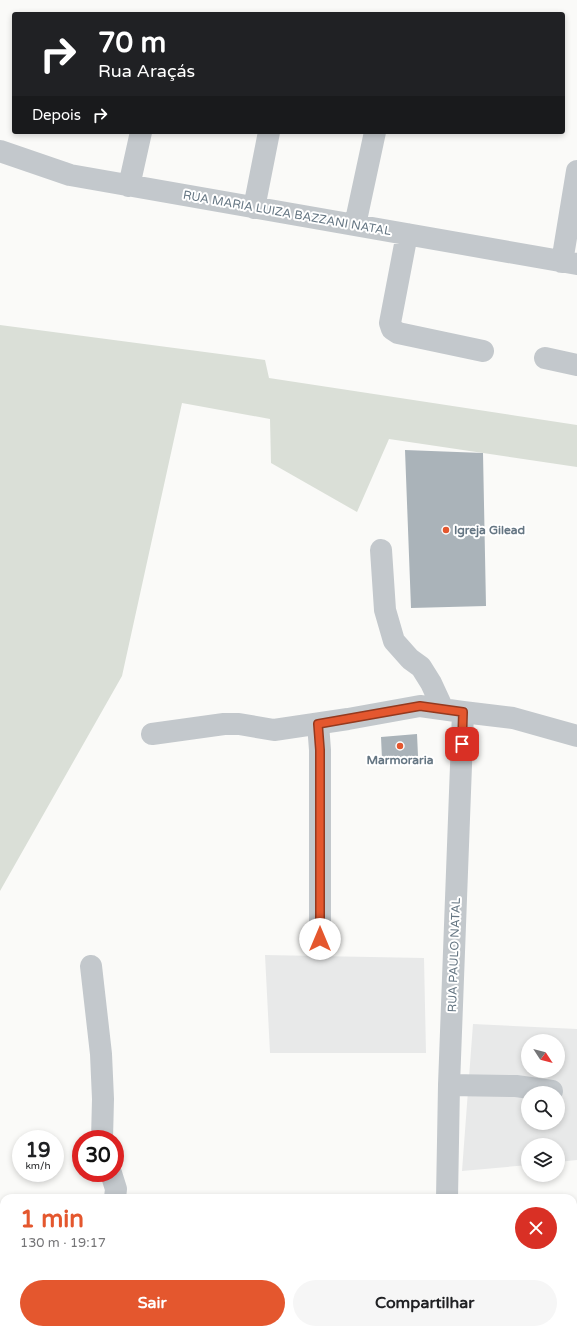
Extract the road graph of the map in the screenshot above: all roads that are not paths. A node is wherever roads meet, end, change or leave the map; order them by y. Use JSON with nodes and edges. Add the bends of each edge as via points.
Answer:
{"nodes":[{"id":1,"x":141,"y":134,"type":"edge"},
{"id":2,"x":269,"y":134,"type":"edge"},
{"id":3,"x":375,"y":134,"type":"edge"},
{"id":4,"x":0,"y":151,"type":"edge"},
{"id":5,"x":577,"y":171,"type":"edge"},
{"id":6,"x":129,"y":186,"type":"junction"},
{"id":7,"x":254,"y":208,"type":"junction"},
{"id":8,"x":355,"y":225,"type":"junction"},
{"id":9,"x":407,"y":234,"type":"junction"},
{"id":10,"x":570,"y":263,"type":"edge"},
{"id":11,"x":484,"y":351,"type":"dead end"},
{"id":12,"x":545,"y":358,"type":"dead end"},
{"id":13,"x":577,"y":365,"type":"edge"},
{"id":14,"x":381,"y":550,"type":"dead end"},
{"id":15,"x":453,"y":711,"type":"junction"},
{"id":16,"x":318,"y":724,"type":"junction"},
{"id":17,"x":152,"y":734,"type":"dead end"},
{"id":18,"x":577,"y":736,"type":"edge"},
{"id":19,"x":320,"y":939,"type":"dead end"},
{"id":20,"x":91,"y":966,"type":"dead end"},
{"id":21,"x":450,"y":1084,"type":"junction"},
{"id":22,"x":521,"y":1087,"type":"edge"},
{"id":23,"x":102,"y":1130,"type":"edge"},
{"id":24,"x":114,"y":1182,"type":"edge"},
{"id":25,"x":115,"y":1194,"type":"edge"},
{"id":26,"x":447,"y":1194,"type":"edge"}],
"edges":[{"from":1,"to":6,"type":"street"},
{"from":2,"to":7,"type":"street"},
{"from":3,"to":8,"type":"street"},
{"from":4,"to":6,"type":"street","name":"RUA MARIA LUIZA BAZZANI NATAL","via":[[70,175]]},
{"from":5,"to":10,"type":"street"},
{"from":6,"to":7,"type":"street","name":"RUA MARIA LUIZA BAZZANI NATAL"},
{"from":7,"to":8,"type":"street","name":"RUA MARIA LUIZA BAZZANI NATAL"},
{"from":8,"to":9,"type":"street","name":"RUA MARIA LUIZA BAZZANI NATAL"},
{"from":9,"to":10,"type":"street","name":"RUA MARIA LUIZA BAZZANI NATAL"},
{"from":9,"to":11,"type":"street","via":[[390,323],[392,330]]},
{"from":12,"to":13,"type":"street"},
{"from":14,"to":15,"type":"street","via":[[385,610],[394,641],[421,668]]},
{"from":15,"to":16,"type":"street","via":[[420,706]]},
{"from":15,"to":18,"type":"street","via":[[513,718]]},
{"from":15,"to":21,"type":"street","name":"RUA PAULO NATAL"},
{"from":16,"to":17,"type":"street","via":[[274,730],[224,724]]},
{"from":16,"to":19,"type":"street"},
{"from":20,"to":23,"type":"street","via":[[101,1054]]},
{"from":21,"to":22,"type":"street"},
{"from":21,"to":26,"type":"street","name":"RUA PAULO NATAL"},
{"from":24,"to":25,"type":"street"}]}
